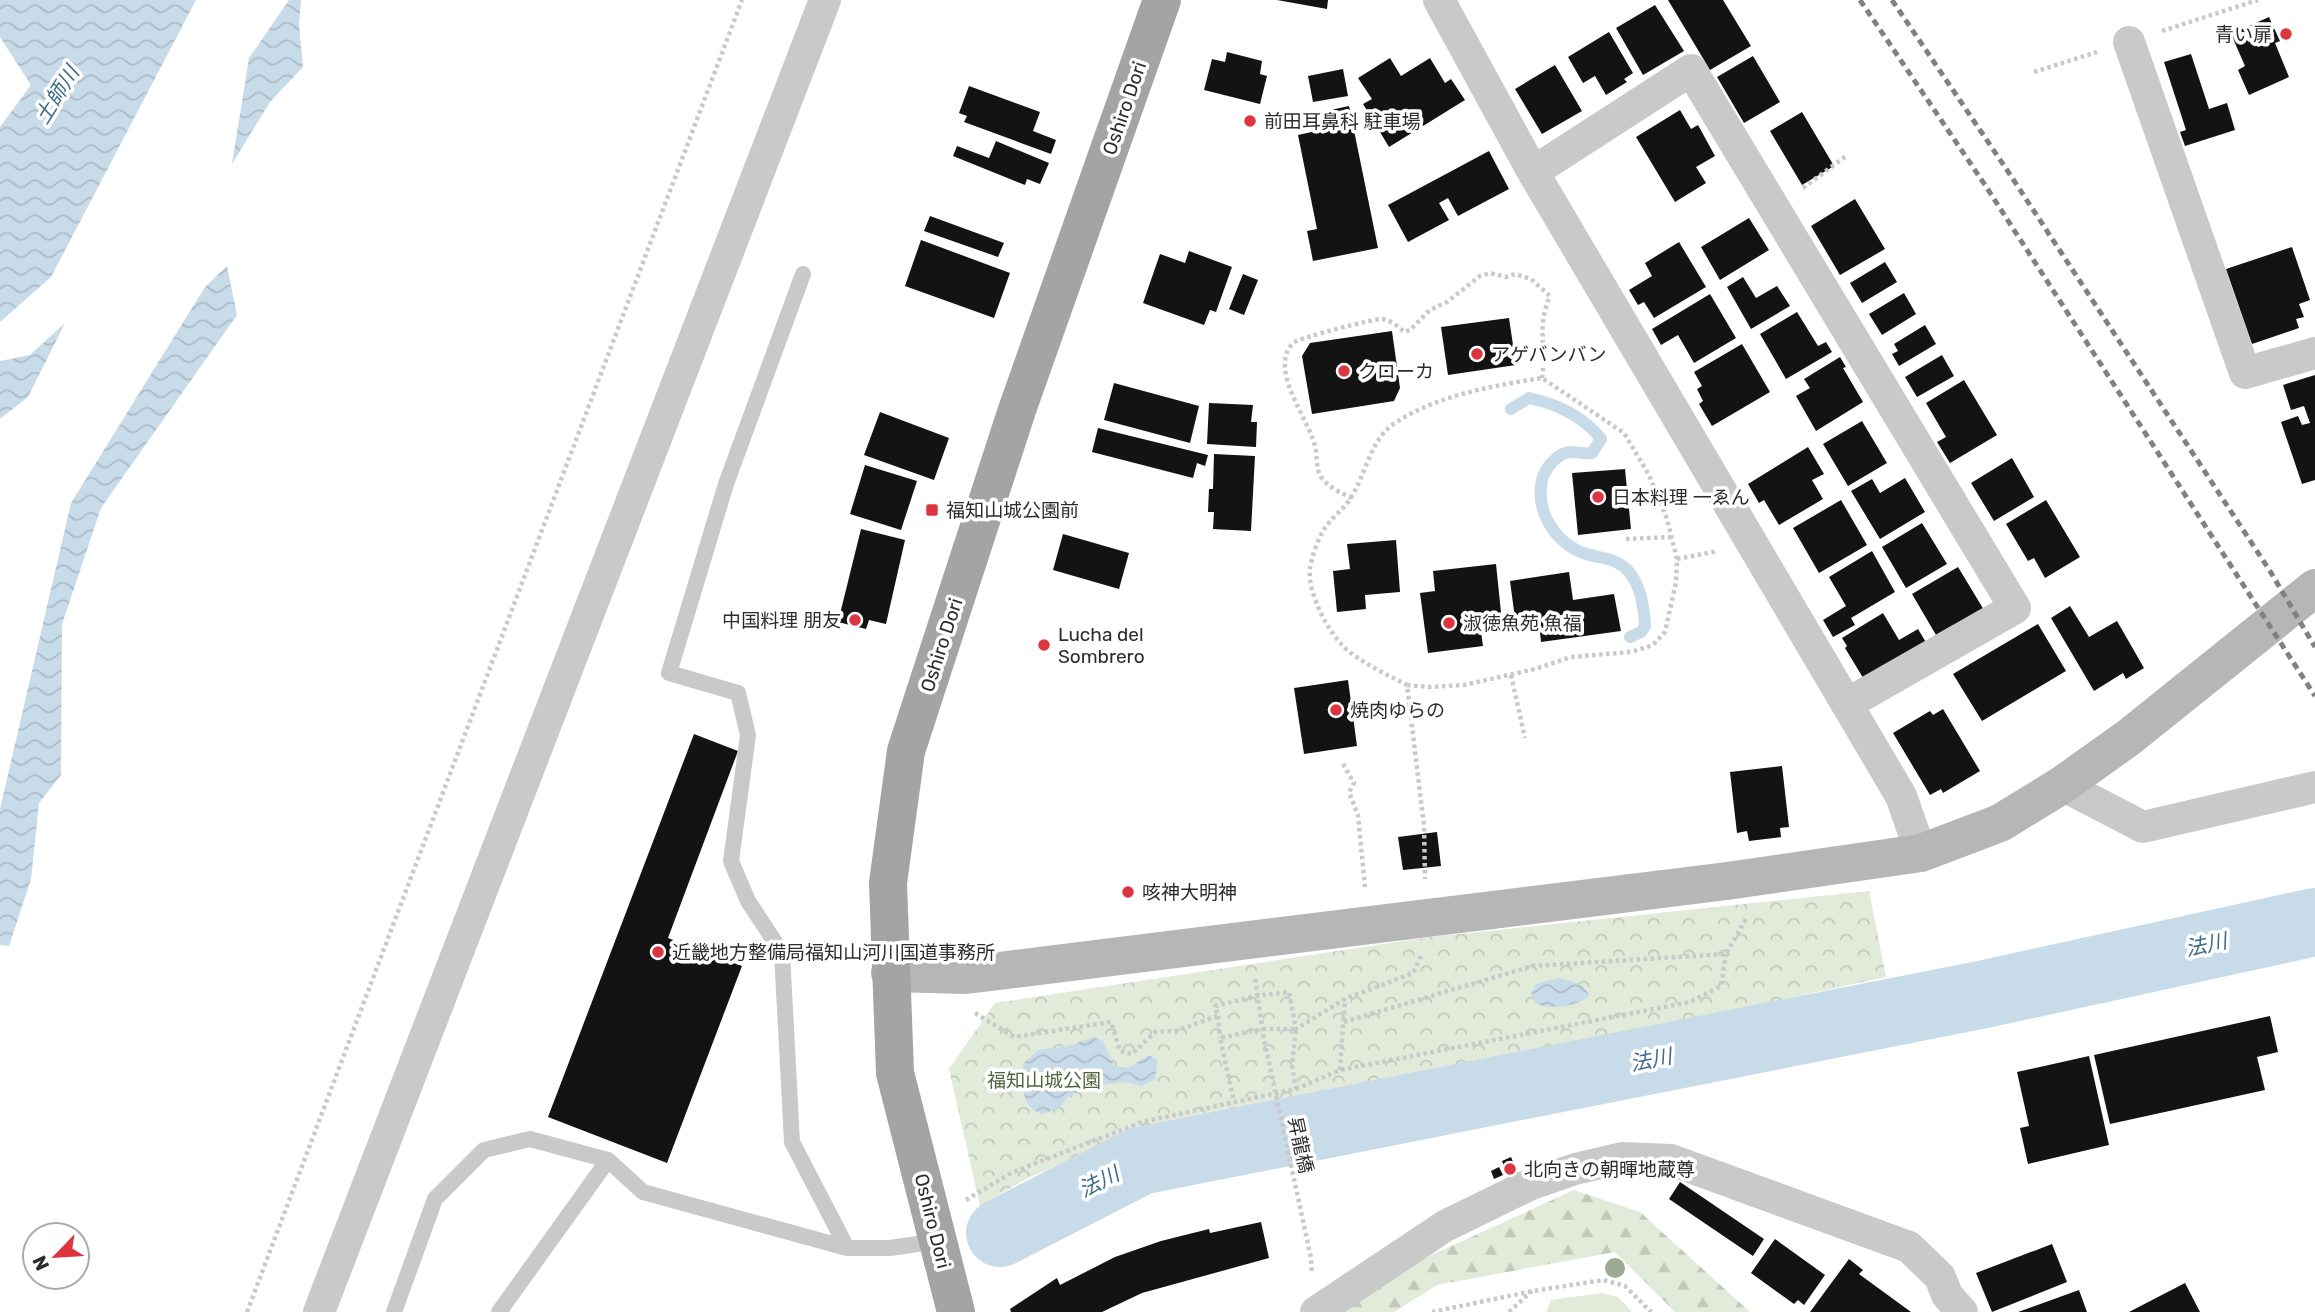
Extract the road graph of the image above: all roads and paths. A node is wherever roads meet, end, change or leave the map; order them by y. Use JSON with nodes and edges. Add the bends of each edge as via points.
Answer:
{"nodes":[{"id":1,"x":742,"y":0,"type":"edge"},
{"id":2,"x":825,"y":0,"type":"edge"},
{"id":3,"x":1162,"y":0,"type":"edge"},
{"id":4,"x":1439,"y":0,"type":"edge"},
{"id":5,"x":2129,"y":42,"type":"dead end"},
{"id":6,"x":1846,"y":156,"type":"dead end"},
{"id":7,"x":1533,"y":172,"type":"junction"},
{"id":8,"x":1775,"y":210,"type":"junction"},
{"id":9,"x":803,"y":274,"type":"dead end"},
{"id":10,"x":2315,"y":353,"type":"edge"},
{"id":11,"x":1542,"y":378,"type":"junction"},
{"id":12,"x":1352,"y":498,"type":"junction"},
{"id":13,"x":1672,"y":537,"type":"junction"},
{"id":14,"x":1626,"y":539,"type":"dead end"},
{"id":15,"x":2315,"y":588,"type":"edge"},
{"id":16,"x":1511,"y":675,"type":"junction"},
{"id":17,"x":1407,"y":685,"type":"junction"},
{"id":18,"x":1847,"y":704,"type":"junction"},
{"id":19,"x":1525,"y":738,"type":"dead end"},
{"id":20,"x":1343,"y":764,"type":"dead end"},
{"id":21,"x":2062,"y":785,"type":"junction"},
{"id":22,"x":2315,"y":787,"type":"edge"},
{"id":23,"x":1921,"y":853,"type":"junction"},
{"id":24,"x":1425,"y":880,"type":"dead end"},
{"id":25,"x":1366,"y":889,"type":"dead end"},
{"id":26,"x":1750,"y":912,"type":"dead end"},
{"id":27,"x":1250,"y":939,"type":"junction"},
{"id":28,"x":1424,"y":949,"type":"dead end"},
{"id":29,"x":1726,"y":954,"type":"junction"},
{"id":30,"x":890,"y":973,"type":"junction"},
{"id":31,"x":1258,"y":996,"type":"junction"},
{"id":32,"x":1345,"y":999,"type":"junction"},
{"id":33,"x":968,"y":1009,"type":"dead end"},
{"id":34,"x":1218,"y":1016,"type":"junction"},
{"id":35,"x":1344,"y":1022,"type":"junction"},
{"id":36,"x":1296,"y":1028,"type":"junction"},
{"id":37,"x":1262,"y":1029,"type":"junction"},
{"id":38,"x":1220,"y":1038,"type":"junction"},
{"id":39,"x":1340,"y":1070,"type":"junction"},
{"id":40,"x":1296,"y":1089,"type":"junction"},
{"id":41,"x":1234,"y":1102,"type":"junction"},
{"id":42,"x":608,"y":1160,"type":"junction"},
{"id":43,"x":965,"y":1201,"type":"dead end"},
{"id":44,"x":938,"y":1241,"type":"junction"},
{"id":45,"x":847,"y":1248,"type":"junction"},
{"id":46,"x":1311,"y":1258,"type":"dead end"},
{"id":47,"x":1533,"y":1290,"type":"junction"},
{"id":48,"x":247,"y":1312,"type":"edge"},
{"id":49,"x":319,"y":1312,"type":"edge"},
{"id":50,"x":394,"y":1312,"type":"edge"},
{"id":51,"x":499,"y":1312,"type":"edge"},
{"id":52,"x":956,"y":1312,"type":"edge"},
{"id":53,"x":1315,"y":1312,"type":"edge"},
{"id":54,"x":1432,"y":1312,"type":"edge"},
{"id":55,"x":1509,"y":1312,"type":"edge"},
{"id":56,"x":1651,"y":1312,"type":"edge"},
{"id":57,"x":1962,"y":1312,"type":"edge"}],
"edges":[{"from":1,"to":48,"type":"path"},
{"from":2,"to":49,"type":"street"},
{"from":3,"to":30,"type":"main road","name":"Oshiro Dori","via":[[1017,410],[906,751],[888,883]]},
{"from":4,"to":7,"type":"street"},
{"from":5,"to":10,"type":"street","via":[[2245,373]]},
{"from":6,"to":8,"type":"path"},
{"from":7,"to":8,"type":"street","via":[[1691,69]]},
{"from":7,"to":18,"type":"street"},
{"from":8,"to":18,"type":"street","via":[[2015,608]]},
{"from":9,"to":45,"type":"lane","via":[[726,484],[669,673],[738,693],[748,735],[731,861],[748,901],[782,953],[792,1142]]},
{"from":11,"to":12,"type":"path","via":[[1443,400],[1393,424],[1378,440]]},
{"from":11,"to":12,"type":"path","via":[[1541,324],[1550,296],[1531,279],[1515,274],[1480,276],[1404,332],[1380,318],[1307,335],[1293,343],[1286,355],[1286,372],[1316,447],[1316,464],[1333,489]]},
{"from":11,"to":13,"type":"path","via":[[1624,433],[1648,475]]},
{"from":12,"to":17,"type":"path","via":[[1321,533],[1310,569],[1312,588],[1329,629],[1349,652]]},
{"from":13,"to":14,"type":"path"},
{"from":13,"to":16,"type":"path","via":[[1676,582],[1665,632],[1653,645],[1631,652],[1571,657]]},
{"from":15,"to":21,"type":"street"},
{"from":16,"to":17,"type":"path","via":[[1464,685]]},
{"from":16,"to":19,"type":"path"},
{"from":17,"to":24,"type":"path","via":[[1424,826]]},
{"from":18,"to":23,"type":"street","via":[[1901,796]]},
{"from":20,"to":25,"type":"path","via":[[1354,783],[1349,792],[1358,815]]},
{"from":21,"to":22,"type":"street","via":[[2143,827]]},
{"from":21,"to":23,"type":"street","via":[[2000,823]]},
{"from":23,"to":27,"type":"street"},
{"from":26,"to":29,"type":"path"},
{"from":27,"to":30,"type":"street","via":[[966,975]]},
{"from":27,"to":31,"type":"path","name":"昇龍橋"},
{"from":28,"to":32,"type":"path","via":[[1413,973]]},
{"from":29,"to":35,"type":"path","via":[[1532,966]]},
{"from":29,"to":39,"type":"path","via":[[1721,986],[1690,1002]]},
{"from":30,"to":44,"type":"main road","name":"Oshiro Dori","via":[[895,1073]]},
{"from":31,"to":34,"type":"path","via":[[1215,1006]]},
{"from":31,"to":36,"type":"path","via":[[1289,992]]},
{"from":31,"to":37,"type":"path","name":"昇龍橋"},
{"from":32,"to":35,"type":"path"},
{"from":32,"to":36,"type":"path"},
{"from":33,"to":34,"type":"path","via":[[1014,1037],[1111,1022],[1120,1051],[1132,1054],[1156,1032],[1175,1031]]},
{"from":34,"to":38,"type":"path"},
{"from":35,"to":39,"type":"path"},
{"from":36,"to":37,"type":"path"},
{"from":36,"to":40,"type":"path","via":[[1292,1065]]},
{"from":37,"to":38,"type":"path"},
{"from":37,"to":46,"type":"path","name":"昇龍橋"},
{"from":38,"to":41,"type":"path"},
{"from":39,"to":40,"type":"path"},
{"from":40,"to":41,"type":"path"},
{"from":41,"to":43,"type":"path","via":[[1142,1122],[1013,1172]]},
{"from":42,"to":45,"type":"lane","via":[[643,1192]]},
{"from":42,"to":50,"type":"lane","via":[[530,1139],[484,1150],[435,1199]]},
{"from":42,"to":51,"type":"lane"},
{"from":44,"to":45,"type":"lane"},
{"from":44,"to":52,"type":"main road","name":"Oshiro Dori"},
{"from":47,"to":54,"type":"path"},
{"from":47,"to":55,"type":"path"},
{"from":47,"to":56,"type":"path","via":[[1603,1280],[1625,1286]]},
{"from":53,"to":57,"type":"street","via":[[1444,1226],[1529,1185],[1622,1158],[1671,1160],[1909,1247],[1940,1277],[1947,1295]]}]}
